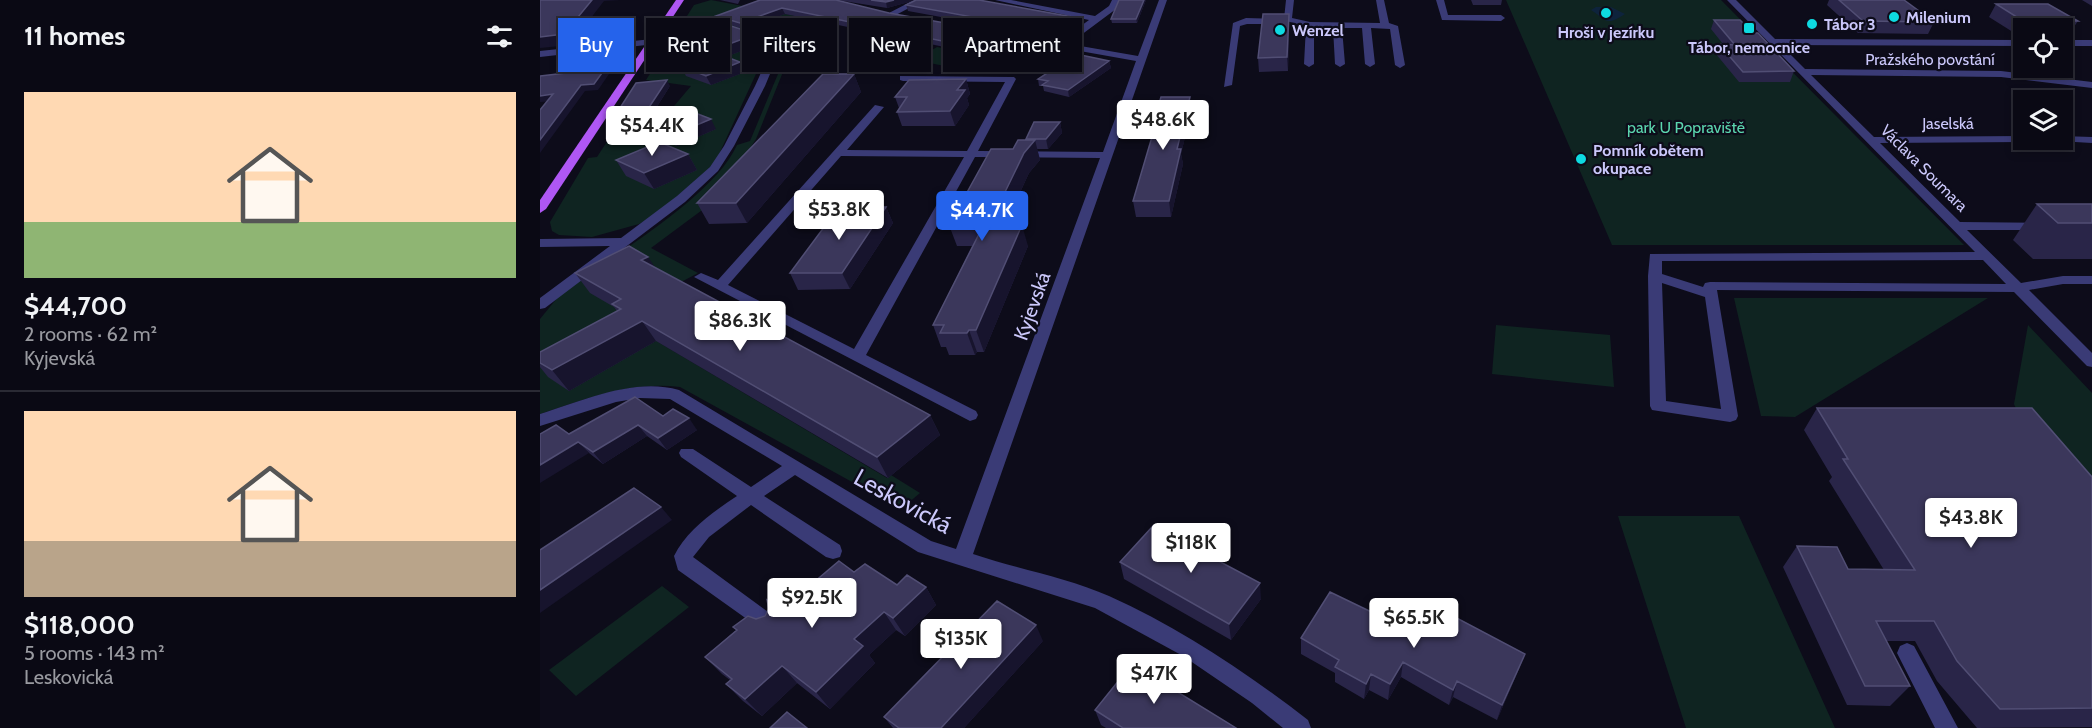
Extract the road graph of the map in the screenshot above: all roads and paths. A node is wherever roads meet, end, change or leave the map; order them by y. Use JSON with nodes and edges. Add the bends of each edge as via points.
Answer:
{"nodes":[{"id":1,"x":680,"y":0,"type":"edge"},
{"id":2,"x":920,"y":0,"type":"edge"},
{"id":3,"x":999,"y":0,"type":"edge"},
{"id":4,"x":1116,"y":0,"type":"edge"},
{"id":5,"x":1164,"y":0,"type":"edge"},
{"id":6,"x":1290,"y":0,"type":"edge"},
{"id":7,"x":1380,"y":0,"type":"edge"},
{"id":8,"x":1440,"y":0,"type":"edge"},
{"id":9,"x":1731,"y":0,"type":"edge"},
{"id":10,"x":879,"y":12,"type":"edge"},
{"id":11,"x":891,"y":14,"type":"junction"},
{"id":12,"x":668,"y":18,"type":"edge"},
{"id":13,"x":914,"y":18,"type":"edge"},
{"id":14,"x":1434,"y":18,"type":"dead end"},
{"id":15,"x":1445,"y":18,"type":"junction"},
{"id":16,"x":1501,"y":18,"type":"dead end"},
{"id":17,"x":1096,"y":19,"type":"junction"},
{"id":18,"x":1292,"y":20,"type":"junction"},
{"id":19,"x":1310,"y":25,"type":"junction"},
{"id":20,"x":1337,"y":25,"type":"junction"},
{"id":21,"x":1366,"y":25,"type":"junction"},
{"id":22,"x":1385,"y":26,"type":"junction"},
{"id":23,"x":1082,"y":29,"type":"edge"},
{"id":24,"x":1774,"y":42,"type":"junction"},
{"id":25,"x":646,"y":43,"type":"edge"},
{"id":26,"x":2013,"y":43,"type":"edge"},
{"id":27,"x":2073,"y":43,"type":"edge"},
{"id":28,"x":2092,"y":43,"type":"edge"},
{"id":29,"x":1082,"y":49,"type":"edge"},
{"id":30,"x":646,"y":51,"type":"edge"},
{"id":31,"x":540,"y":54,"type":"edge"},
{"id":32,"x":1142,"y":59,"type":"junction"},
{"id":33,"x":1310,"y":64,"type":"dead end"},
{"id":34,"x":1340,"y":64,"type":"dead end"},
{"id":35,"x":1370,"y":64,"type":"dead end"},
{"id":36,"x":1400,"y":65,"type":"dead end"},
{"id":37,"x":766,"y":72,"type":"edge"},
{"id":38,"x":1804,"y":72,"type":"junction"},
{"id":39,"x":903,"y":78,"type":"dead end"},
{"id":40,"x":1227,"y":85,"type":"dead end"},
{"id":41,"x":2092,"y":86,"type":"edge"},
{"id":42,"x":879,"y":106,"type":"dead end"},
{"id":43,"x":2013,"y":139,"type":"edge"},
{"id":44,"x":2073,"y":139,"type":"edge"},
{"id":45,"x":1872,"y":140,"type":"junction"},
{"id":46,"x":2092,"y":140,"type":"edge"},
{"id":47,"x":839,"y":153,"type":"junction"},
{"id":48,"x":971,"y":153,"type":"junction"},
{"id":49,"x":1107,"y":155,"type":"junction"},
{"id":50,"x":540,"y":209,"type":"edge"},
{"id":51,"x":1958,"y":226,"type":"junction"},
{"id":52,"x":2057,"y":226,"type":"edge"},
{"id":53,"x":622,"y":242,"type":"junction"},
{"id":54,"x":540,"y":243,"type":"edge"},
{"id":55,"x":1986,"y":256,"type":"junction"},
{"id":56,"x":1655,"y":276,"type":"junction"},
{"id":57,"x":701,"y":277,"type":"dead end"},
{"id":58,"x":2092,"y":280,"type":"edge"},
{"id":59,"x":720,"y":286,"type":"junction"},
{"id":60,"x":2018,"y":288,"type":"junction"},
{"id":61,"x":1710,"y":294,"type":"junction"},
{"id":62,"x":540,"y":305,"type":"edge"},
{"id":63,"x":2071,"y":340,"type":"junction"},
{"id":64,"x":2092,"y":349,"type":"edge"},
{"id":65,"x":858,"y":356,"type":"junction"},
{"id":66,"x":2092,"y":362,"type":"edge"},
{"id":67,"x":970,"y":415,"type":"dead end"},
{"id":68,"x":540,"y":420,"type":"edge"},
{"id":69,"x":687,"y":453,"type":"dead end"},
{"id":70,"x":795,"y":466,"type":"junction"},
{"id":71,"x":753,"y":496,"type":"junction"},
{"id":72,"x":833,"y":550,"type":"dead end"},
{"id":73,"x":962,"y":558,"type":"junction"},
{"id":74,"x":772,"y":626,"type":"edge"},
{"id":75,"x":1907,"y":653,"type":"dead end"},
{"id":76,"x":1300,"y":728,"type":"edge"},
{"id":77,"x":1947,"y":728,"type":"edge"}],
"edges":[{"from":1,"to":12,"type":"main road"},
{"from":2,"to":11,"type":"street"},
{"from":3,"to":17,"type":"street"},
{"from":4,"to":17,"type":"street","via":[[1113,7]]},
{"from":5,"to":32,"type":"street","name":"Kyjevská"},
{"from":6,"to":18,"type":"street","via":[[1288,19]]},
{"from":7,"to":22,"type":"street"},
{"from":8,"to":15,"type":"street"},
{"from":9,"to":24,"type":"street","name":"Václava Soumara"},
{"from":10,"to":11,"type":"street"},
{"from":11,"to":13,"type":"street"},
{"from":14,"to":15,"type":"street"},
{"from":15,"to":16,"type":"street"},
{"from":17,"to":23,"type":"street"},
{"from":18,"to":19,"type":"street"},
{"from":18,"to":40,"type":"street","via":[[1246,21],[1236,25]]},
{"from":19,"to":20,"type":"street"},
{"from":19,"to":33,"type":"street"},
{"from":20,"to":21,"type":"street"},
{"from":20,"to":34,"type":"street"},
{"from":21,"to":22,"type":"street"},
{"from":21,"to":35,"type":"street"},
{"from":22,"to":36,"type":"street","via":[[1394,26]]},
{"from":24,"to":26,"type":"street"},
{"from":24,"to":38,"type":"street","name":"Václava Soumara"},
{"from":25,"to":31,"type":"street"},
{"from":27,"to":28,"type":"street"},
{"from":29,"to":32,"type":"street"},
{"from":30,"to":50,"type":"main road"},
{"from":32,"to":49,"type":"street","name":"Kyjevská"},
{"from":37,"to":53,"type":"street","via":[[714,170]]},
{"from":38,"to":41,"type":"street","name":"Pražského povstání","via":[[2001,74]]},
{"from":38,"to":45,"type":"street","name":"Václava Soumara"},
{"from":39,"to":48,"type":"street","via":[[1011,79]]},
{"from":42,"to":47,"type":"street"},
{"from":43,"to":45,"type":"street","name":"Jaselská"},
{"from":44,"to":46,"type":"street"},
{"from":45,"to":51,"type":"street","name":"Václava Soumara"},
{"from":47,"to":48,"type":"street"},
{"from":47,"to":59,"type":"street"},
{"from":48,"to":49,"type":"street"},
{"from":48,"to":65,"type":"street"},
{"from":49,"to":73,"type":"street","name":"Kyjevská"},
{"from":51,"to":52,"type":"street"},
{"from":51,"to":55,"type":"street","name":"Václava Soumara"},
{"from":53,"to":54,"type":"street"},
{"from":53,"to":62,"type":"street"},
{"from":55,"to":56,"type":"street","via":[[1655,257]]},
{"from":55,"to":60,"type":"street","name":"Václava Soumara"},
{"from":56,"to":61,"type":"street"},
{"from":56,"to":61,"type":"street","via":[[1659,406],[1730,416]]},
{"from":57,"to":59,"type":"street"},
{"from":58,"to":60,"type":"street","via":[[2062,280]]},
{"from":59,"to":65,"type":"street"},
{"from":60,"to":61,"type":"street","via":[[1710,286]]},
{"from":60,"to":63,"type":"street","name":"Václava Soumara"},
{"from":63,"to":64,"type":"street"},
{"from":63,"to":66,"type":"street","name":"Václava Soumara"},
{"from":65,"to":67,"type":"street"},
{"from":68,"to":70,"type":"street","name":"Leskovická","via":[[615,397],[673,394]]},
{"from":69,"to":71,"type":"street"},
{"from":70,"to":71,"type":"street"},
{"from":70,"to":73,"type":"street","name":"Leskovická","via":[[925,547]]},
{"from":71,"to":72,"type":"street"},
{"from":71,"to":74,"type":"street","via":[[703,531],[683,556],[685,564]]},
{"from":73,"to":76,"type":"street","name":"Leskovická","via":[[1102,602],[1190,649]]},
{"from":75,"to":77,"type":"street"}]}
